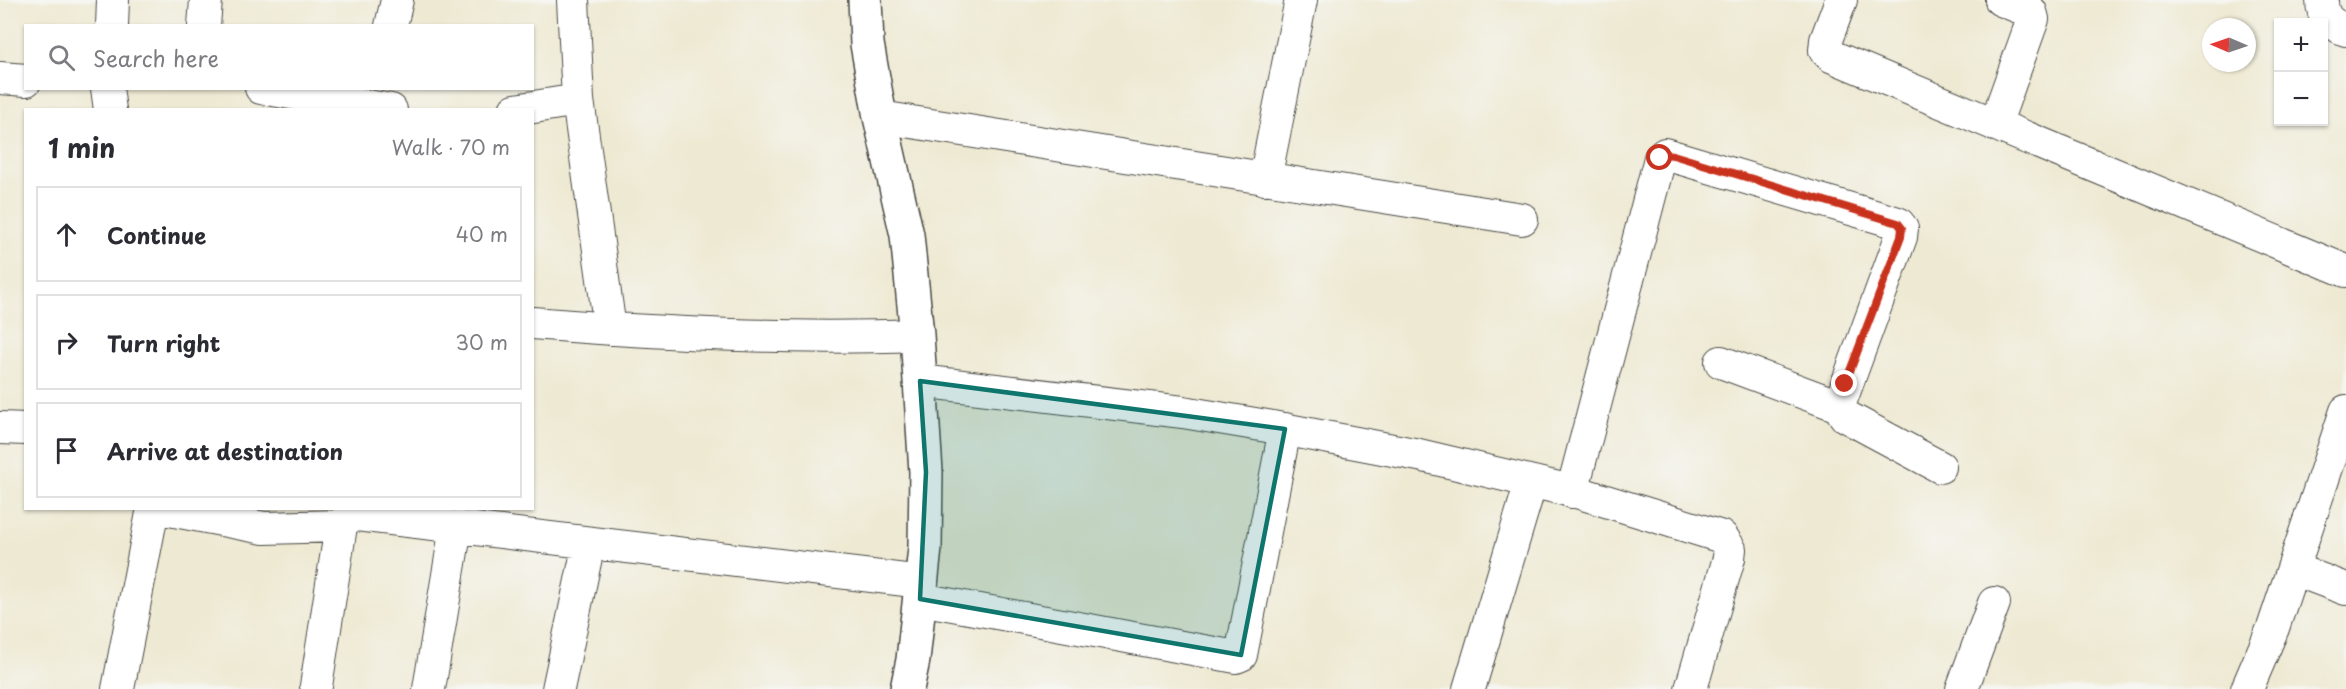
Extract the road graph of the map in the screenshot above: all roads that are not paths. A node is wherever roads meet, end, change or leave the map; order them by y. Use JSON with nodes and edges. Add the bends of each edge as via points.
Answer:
{"nodes":[{"id":1,"x":113,"y":0,"type":"edge"},
{"id":2,"x":206,"y":0,"type":"edge"},
{"id":3,"x":397,"y":0,"type":"edge"},
{"id":4,"x":573,"y":0,"type":"edge"},
{"id":5,"x":865,"y":0,"type":"edge"},
{"id":6,"x":1301,"y":0,"type":"edge"},
{"id":7,"x":1841,"y":0,"type":"edge"},
{"id":8,"x":2001,"y":0,"type":"edge"},
{"id":9,"x":2322,"y":0,"type":"edge"},
{"id":10,"x":112,"y":24,"type":"edge"},
{"id":11,"x":204,"y":24,"type":"edge"},
{"id":12,"x":391,"y":24,"type":"edge"},
{"id":13,"x":2346,"y":30,"type":"edge"},
{"id":14,"x":0,"y":78,"type":"edge"},
{"id":15,"x":24,"y":80,"type":"edge"},
{"id":16,"x":107,"y":90,"type":"edge"},
{"id":17,"x":276,"y":90,"type":"edge"},
{"id":18,"x":578,"y":100,"type":"junction"},
{"id":19,"x":379,"y":104,"type":"edge"},
{"id":20,"x":110,"y":108,"type":"edge"},
{"id":21,"x":528,"y":108,"type":"edge"},
{"id":22,"x":880,"y":117,"type":"junction"},
{"id":23,"x":1995,"y":125,"type":"junction"},
{"id":24,"x":1265,"y":179,"type":"junction"},
{"id":25,"x":1522,"y":219,"type":"dead end"},
{"id":26,"x":2346,"y":271,"type":"edge"},
{"id":27,"x":534,"y":323,"type":"edge"},
{"id":28,"x":610,"y":329,"type":"junction"},
{"id":29,"x":917,"y":335,"type":"junction"},
{"id":30,"x":1721,"y":362,"type":"dead end"},
{"id":31,"x":920,"y":381,"type":"junction"},
{"id":32,"x":1839,"y":406,"type":"junction"},
{"id":33,"x":2346,"y":411,"type":"edge"},
{"id":34,"x":0,"y":428,"type":"edge"},
{"id":35,"x":24,"y":429,"type":"edge"},
{"id":36,"x":1286,"y":429,"type":"junction"},
{"id":37,"x":1940,"y":467,"type":"dead end"},
{"id":38,"x":1531,"y":482,"type":"junction"},
{"id":39,"x":1572,"y":492,"type":"junction"},
{"id":40,"x":153,"y":510,"type":"edge"},
{"id":41,"x":170,"y":510,"type":"edge"},
{"id":42,"x":341,"y":526,"type":"junction"},
{"id":43,"x":456,"y":527,"type":"junction"},
{"id":44,"x":589,"y":543,"type":"junction"},
{"id":45,"x":2293,"y":569,"type":"junction"},
{"id":46,"x":2346,"y":589,"type":"edge"},
{"id":47,"x":921,"y":591,"type":"junction"},
{"id":48,"x":1994,"y":603,"type":"dead end"},
{"id":49,"x":316,"y":686,"type":"dead end"},
{"id":50,"x":118,"y":689,"type":"edge"},
{"id":51,"x":429,"y":689,"type":"edge"},
{"id":52,"x":558,"y":689,"type":"edge"},
{"id":53,"x":907,"y":689,"type":"edge"},
{"id":54,"x":1468,"y":689,"type":"edge"},
{"id":55,"x":1690,"y":689,"type":"edge"},
{"id":56,"x":1962,"y":689,"type":"edge"},
{"id":57,"x":2247,"y":689,"type":"edge"}],
"edges":[{"from":1,"to":10,"type":"street"},
{"from":2,"to":11,"type":"street"},
{"from":3,"to":12,"type":"street"},
{"from":4,"to":18,"type":"street"},
{"from":5,"to":22,"type":"street","via":[[867,44]]},
{"from":6,"to":24,"type":"street"},
{"from":7,"to":23,"type":"street","via":[[1826,40],[1831,56]]},
{"from":8,"to":23,"type":"street","via":[[2031,12],[2033,19]]},
{"from":9,"to":13,"type":"street","via":[[2326,18]]},
{"from":14,"to":15,"type":"street"},
{"from":16,"to":20,"type":"street"},
{"from":17,"to":19,"type":"street"},
{"from":18,"to":21,"type":"street"},
{"from":18,"to":28,"type":"street"},
{"from":22,"to":24,"type":"street"},
{"from":22,"to":29,"type":"street","via":[[907,235]]},
{"from":23,"to":26,"type":"street"},
{"from":24,"to":25,"type":"street"},
{"from":27,"to":28,"type":"street"},
{"from":28,"to":29,"type":"street","via":[[848,337]]},
{"from":29,"to":31,"type":"street"},
{"from":30,"to":32,"type":"street"},
{"from":31,"to":36,"type":"street","via":[[1183,412]]},
{"from":31,"to":47,"type":"street","via":[[926,472]]},
{"from":32,"to":37,"type":"street","via":[[1845,416]]},
{"from":32,"to":39,"type":"street","via":[[1902,228],[1898,223],[1665,154],[1660,158]]},
{"from":33,"to":45,"type":"street"},
{"from":34,"to":35,"type":"street"},
{"from":36,"to":38,"type":"street"},
{"from":36,"to":47,"type":"street","via":[[1241,655]]},
{"from":38,"to":39,"type":"street"},
{"from":38,"to":54,"type":"street"},
{"from":39,"to":55,"type":"street","via":[[1722,537],[1728,543],[1729,558]]},
{"from":40,"to":50,"type":"street"},
{"from":41,"to":42,"type":"street","via":[[264,528]]},
{"from":42,"to":43,"type":"street","via":[[347,518],[357,515]]},
{"from":42,"to":49,"type":"street"},
{"from":43,"to":44,"type":"street"},
{"from":43,"to":51,"type":"street"},
{"from":44,"to":47,"type":"street"},
{"from":44,"to":52,"type":"street"},
{"from":45,"to":46,"type":"street"},
{"from":45,"to":57,"type":"street"},
{"from":47,"to":53,"type":"street"},
{"from":48,"to":56,"type":"street"}]}
